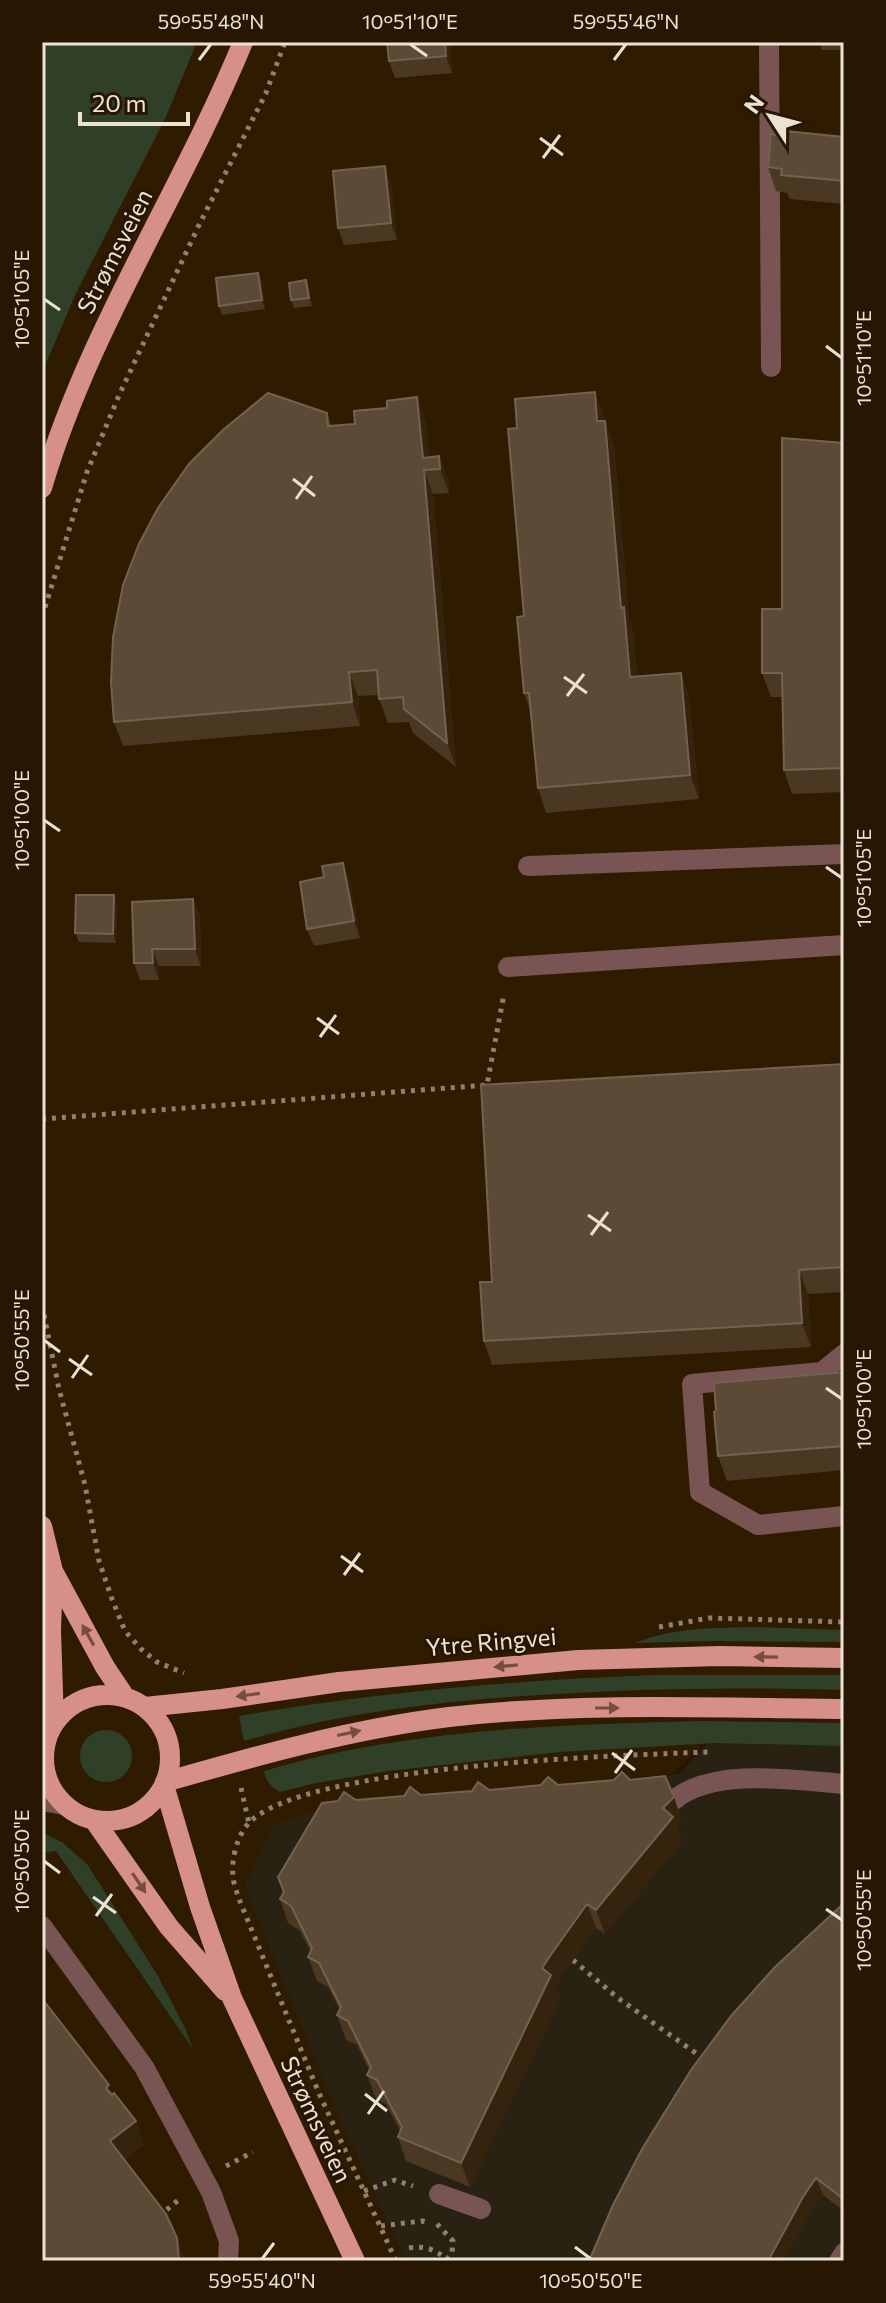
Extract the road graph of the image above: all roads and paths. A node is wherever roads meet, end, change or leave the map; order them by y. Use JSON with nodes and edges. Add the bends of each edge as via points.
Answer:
{"nodes":[{"id":1,"x":243,"y":42,"type":"edge"},
{"id":2,"x":285,"y":42,"type":"edge"},
{"id":3,"x":769,"y":42,"type":"edge"},
{"id":4,"x":771,"y":367,"type":"dead end"},
{"id":5,"x":42,"y":488,"type":"edge"},
{"id":6,"x":42,"y":617,"type":"edge"},
{"id":7,"x":844,"y":854,"type":"edge"},
{"id":8,"x":528,"y":866,"type":"dead end"},
{"id":9,"x":844,"y":945,"type":"edge"},
{"id":10,"x":508,"y":967,"type":"joint"},
{"id":11,"x":42,"y":1119,"type":"edge"},
{"id":12,"x":42,"y":1305,"type":"edge"},
{"id":13,"x":844,"y":1354,"type":"edge"},
{"id":14,"x":844,"y":1516,"type":"edge"},
{"id":15,"x":42,"y":1526,"type":"edge"},
{"id":16,"x":53,"y":1571,"type":"junction"},
{"id":17,"x":844,"y":1622,"type":"edge"},
{"id":18,"x":655,"y":1628,"type":"dead end"},
{"id":19,"x":844,"y":1658,"type":"edge"},
{"id":20,"x":198,"y":1676,"type":"dead end"},
{"id":21,"x":125,"y":1697,"type":"junction"},
{"id":22,"x":145,"y":1707,"type":"junction"},
{"id":23,"x":844,"y":1709,"type":"edge"},
{"id":24,"x":48,"y":1732,"type":"edge"},
{"id":25,"x":714,"y":1751,"type":"dead end"},
{"id":26,"x":165,"y":1784,"type":"junction"},
{"id":27,"x":844,"y":1784,"type":"edge"},
{"id":28,"x":241,"y":1785,"type":"dead end"},
{"id":29,"x":674,"y":1800,"type":"edge"},
{"id":30,"x":42,"y":1801,"type":"edge"},
{"id":31,"x":64,"y":1805,"type":"junction"},
{"id":32,"x":94,"y":1820,"type":"junction"},
{"id":33,"x":249,"y":1823,"type":"junction"},
{"id":34,"x":42,"y":1926,"type":"edge"},
{"id":35,"x":573,"y":1960,"type":"dead end"},
{"id":36,"x":232,"y":1998,"type":"junction"},
{"id":37,"x":714,"y":2066,"type":"edge"},
{"id":38,"x":364,"y":2191,"type":"junction"},
{"id":39,"x":439,"y":2194,"type":"joint"},
{"id":40,"x":481,"y":2209,"type":"dead end"},
{"id":41,"x":381,"y":2226,"type":"junction"},
{"id":42,"x":409,"y":2248,"type":"dead end"},
{"id":43,"x":844,"y":2253,"type":"edge"},
{"id":44,"x":448,"y":2260,"type":"edge"},
{"id":45,"x":228,"y":2261,"type":"edge"},
{"id":46,"x":355,"y":2261,"type":"edge"},
{"id":47,"x":396,"y":2261,"type":"edge"},
{"id":48,"x":839,"y":2261,"type":"edge"}],
"edges":[{"from":1,"to":5,"type":"main road","name":"Strømsveien","via":[[204,132],[103,331]]},
{"from":2,"to":6,"type":"path","via":[[266,93],[120,393],[87,472]]},
{"from":3,"to":4,"type":"street"},
{"from":7,"to":8,"type":"street"},
{"from":9,"to":10,"type":"street"},
{"from":10,"to":11,"type":"path","via":[[487,1085]]},
{"from":12,"to":20,"type":"path","via":[[99,1561],[125,1631],[157,1662]]},
{"from":13,"to":14,"type":"street","via":[[822,1372],[692,1384],[700,1492],[758,1525]]},
{"from":15,"to":16,"type":"main road"},
{"from":21,"to":16,"type":"main road","one_way":true},
{"from":16,"to":24,"type":"main road"},
{"from":17,"to":18,"type":"path","via":[[709,1618]]},
{"from":19,"to":22,"type":"main road","name":"Ytre Ringvei","one_way":true,"via":[[578,1660]]},
{"from":21,"to":22,"type":"main road"},
{"from":21,"to":24,"type":"main road","via":[[85,1698],[68,1708]]},
{"from":22,"to":26,"type":"main road","via":[[157,1719],[170,1749]]},
{"from":26,"to":23,"type":"main road","one_way":true,"via":[[353,1732],[450,1717],[579,1707]]},
{"from":24,"to":31,"type":"main road","via":[[45,1772]]},
{"from":25,"to":33,"type":"path","via":[[417,1774],[317,1791],[286,1801]]},
{"from":26,"to":32,"type":"main road","via":[[142,1811],[127,1818]]},
{"from":26,"to":36,"type":"main road","name":"Strømsveien"},
{"from":27,"to":29,"type":"street","via":[[762,1778],[702,1784]]},
{"from":28,"to":33,"type":"path"},
{"from":30,"to":31,"type":"street"},
{"from":31,"to":32,"type":"main road"},
{"from":32,"to":36,"type":"main road","name":"Strømsveien","one_way":true,"via":[[169,1927]]},
{"from":33,"to":38,"type":"path","via":[[234,1860],[239,1899]]},
{"from":34,"to":45,"type":"street","via":[[144,2067],[211,2192],[229,2241]]},
{"from":35,"to":37,"type":"path"},
{"from":36,"to":46,"type":"main road","name":"Strømsveien"},
{"from":38,"to":39,"type":"path","via":[[395,2180]]},
{"from":38,"to":41,"type":"path"},
{"from":39,"to":40,"type":"street"},
{"from":41,"to":44,"type":"path","via":[[422,2221],[438,2225],[453,2241]]},
{"from":41,"to":47,"type":"path"},
{"from":42,"to":44,"type":"path","via":[[421,2246]]},
{"from":43,"to":48,"type":"street"}]}
